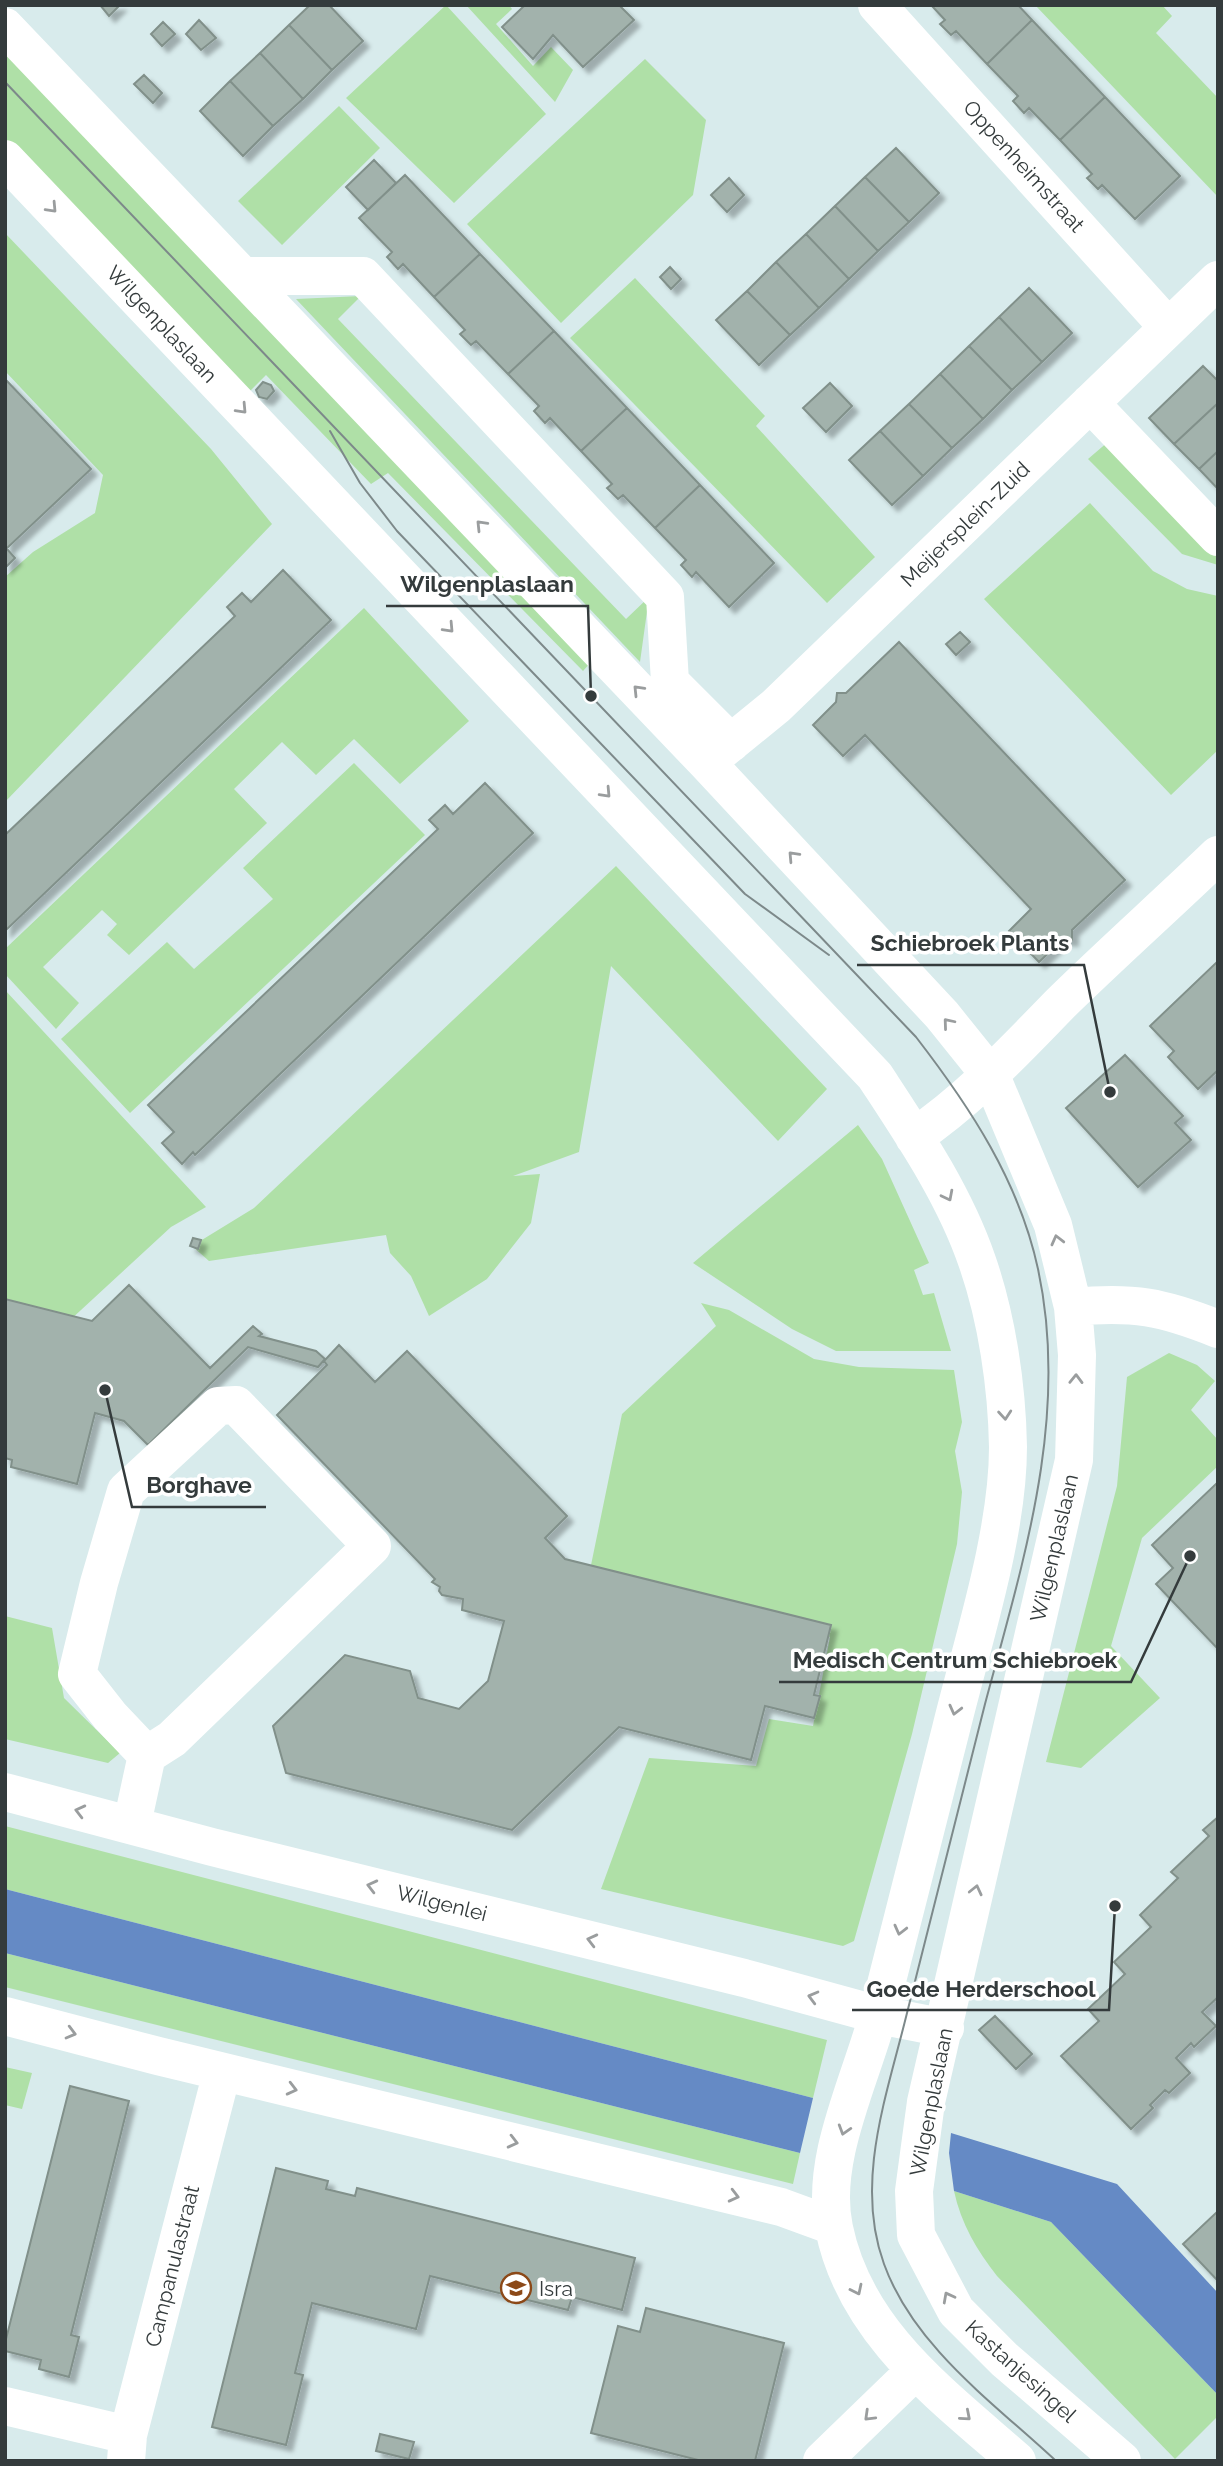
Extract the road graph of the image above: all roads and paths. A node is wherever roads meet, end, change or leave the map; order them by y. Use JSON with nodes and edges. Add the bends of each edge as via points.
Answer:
{"nodes":[{"id":1,"x":877,"y":5,"type":"edge"},
{"id":2,"x":5,"y":27,"type":"edge"},
{"id":3,"x":5,"y":159,"type":"edge"},
{"id":4,"x":245,"y":276,"type":"junction"},
{"id":5,"x":1218,"y":280,"type":"edge"},
{"id":6,"x":1168,"y":327,"type":"junction"},
{"id":7,"x":1090,"y":402,"type":"junction"},
{"id":8,"x":1218,"y":537,"type":"edge"},
{"id":9,"x":719,"y":752,"type":"junction"},
{"id":10,"x":1218,"y":855,"type":"edge"},
{"id":11,"x":991,"y":1076,"type":"junction"},
{"id":12,"x":914,"y":1137,"type":"junction"},
{"id":13,"x":1073,"y":1307,"type":"junction"},
{"id":14,"x":1218,"y":1329,"type":"edge"},
{"id":15,"x":147,"y":1755,"type":"junction"},
{"id":16,"x":5,"y":1791,"type":"edge"},
{"id":17,"x":132,"y":1824,"type":"junction"},
{"id":18,"x":879,"y":2015,"type":"junction"},
{"id":19,"x":5,"y":2016,"type":"edge"},
{"id":20,"x":945,"y":2028,"type":"junction"},
{"id":21,"x":222,"y":2072,"type":"junction"},
{"id":22,"x":914,"y":2191,"type":"joint"},
{"id":23,"x":833,"y":2226,"type":"junction"},
{"id":24,"x":915,"y":2371,"type":"junction"},
{"id":25,"x":5,"y":2406,"type":"edge"},
{"id":26,"x":127,"y":2448,"type":"edge"},
{"id":27,"x":822,"y":2461,"type":"edge"},
{"id":28,"x":1017,"y":2461,"type":"edge"},
{"id":29,"x":1122,"y":2461,"type":"edge"}],
"edges":[{"from":1,"to":6,"type":"street","name":"Oppenheimstraat"},
{"from":2,"to":4,"type":"street","name":"Wilgenplaslaan"},
{"from":3,"to":12,"type":"street","name":"Wilgenplaslaan","one_way":true,"via":[[875,1076]]},
{"from":9,"to":4,"type":"street","name":"Wilgenplaslaan","one_way":true},
{"from":4,"to":9,"type":"street","name":"Wilgenplaslaan","via":[[363,276],[665,597],[670,682]]},
{"from":5,"to":6,"type":"street","name":"Meijersplein-Zuid"},
{"from":6,"to":7,"type":"street","name":"Meijersplein-Zuid"},
{"from":7,"to":8,"type":"street"},
{"from":7,"to":9,"type":"street","name":"Meijersplein-Zuid","via":[[776,706]]},
{"from":11,"to":9,"type":"street","name":"Wilgenplaslaan","one_way":true},
{"from":10,"to":11,"type":"street"},
{"from":11,"to":12,"type":"street"},
{"from":13,"to":11,"type":"street","name":"Wilgenplaslaan","one_way":true,"via":[[1053,1225]]},
{"from":12,"to":18,"type":"street","name":"Wilgenplaslaan","one_way":true,"via":[[977,1260],[1000,1364],[1008,1449],[997,1543]]},
{"from":13,"to":14,"type":"street","via":[[1116,1303],[1168,1310]]},
{"from":20,"to":13,"type":"street","name":"Wilgenplaslaan","one_way":true,"via":[[1074,1460],[1077,1355]]},
{"from":15,"to":15,"type":"street","via":[[172,1739],[372,1546],[236,1405],[218,1406],[126,1491],[99,1583],[77,1674]]},
{"from":15,"to":17,"type":"street"},
{"from":17,"to":16,"type":"street","name":"Wilgenlei","one_way":true},
{"from":18,"to":17,"type":"street","name":"Wilgenlei","one_way":true},
{"from":18,"to":20,"type":"street","name":"Wilgenlei"},
{"from":18,"to":23,"type":"street","name":"Wilgenplaslaan","one_way":true,"via":[[830,2175]]},
{"from":19,"to":21,"type":"street","one_way":true},
{"from":20,"to":22,"type":"street","name":"Wilgenplaslaan","via":[[926,2102]]},
{"from":21,"to":23,"type":"street","one_way":true,"via":[[781,2207]]},
{"from":21,"to":26,"type":"street","name":"Campanulastraat"},
{"from":29,"to":22,"type":"street","name":"Kastanjesingel","one_way":true,"via":[[1004,2360],[956,2311],[916,2235]]},
{"from":23,"to":24,"type":"street","one_way":true,"via":[[843,2261],[873,2323]]},
{"from":24,"to":27,"type":"street","one_way":true},
{"from":24,"to":28,"type":"street","one_way":true},
{"from":25,"to":26,"type":"street"}]}
